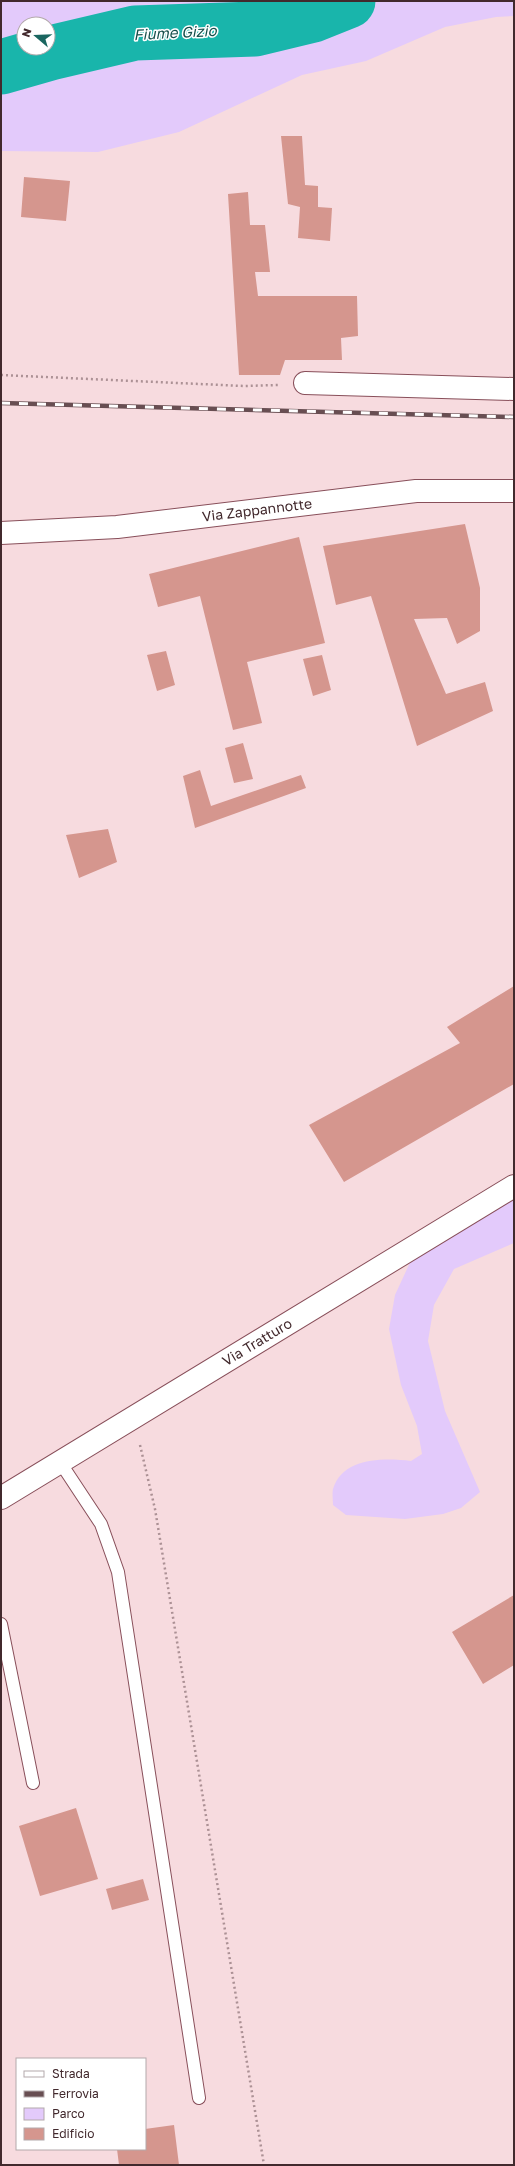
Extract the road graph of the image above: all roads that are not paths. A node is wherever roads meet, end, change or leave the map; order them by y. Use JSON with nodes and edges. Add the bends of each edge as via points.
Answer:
{"nodes":[{"id":1,"x":305,"y":383,"type":"road end"},
{"id":2,"x":514,"y":389,"type":"edge"},
{"id":3,"x":514,"y":491,"type":"edge"},
{"id":4,"x":1,"y":533,"type":"edge"},
{"id":5,"x":514,"y":1186,"type":"edge"},
{"id":6,"x":60,"y":1462,"type":"junction"},
{"id":7,"x":1,"y":1498,"type":"edge"},
{"id":8,"x":1,"y":1624,"type":"edge"},
{"id":9,"x":33,"y":1783,"type":"dead end"},
{"id":10,"x":199,"y":2098,"type":"dead end"}],
"edges":[{"from":1,"to":2,"type":"street"},
{"from":3,"to":4,"type":"street","name":"Via Zappannotte","via":[[416,491],[117,527]]},
{"from":5,"to":6,"type":"street","name":"Via Tratturo"},
{"from":6,"to":7,"type":"street","name":"Via Tratturo"},
{"from":6,"to":10,"type":"lane","via":[[101,1524],[118,1572]]},
{"from":8,"to":9,"type":"lane"}]}
